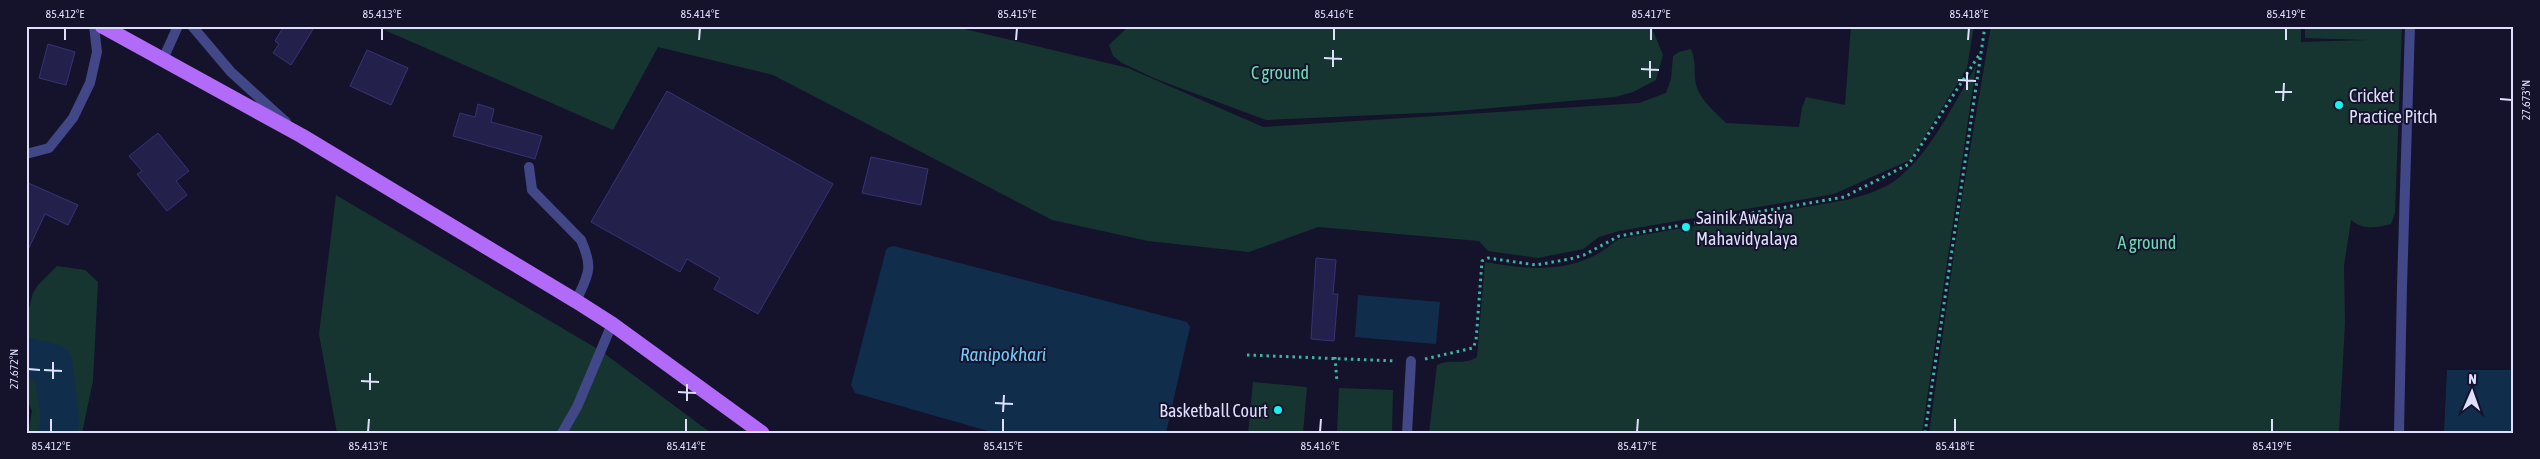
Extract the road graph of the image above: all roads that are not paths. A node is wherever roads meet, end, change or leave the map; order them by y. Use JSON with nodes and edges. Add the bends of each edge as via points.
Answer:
{"nodes":[{"id":1,"x":94,"y":26,"type":"edge"},
{"id":2,"x":102,"y":26,"type":"edge"},
{"id":3,"x":178,"y":26,"type":"edge"},
{"id":4,"x":192,"y":26,"type":"edge"},
{"id":5,"x":2410,"y":26,"type":"edge"},
{"id":6,"x":163,"y":59,"type":"junction"},
{"id":7,"x":302,"y":136,"type":"junction"},
{"id":8,"x":26,"y":154,"type":"edge"},
{"id":9,"x":529,"y":167,"type":"dead end"},
{"id":10,"x":576,"y":301,"type":"junction"},
{"id":11,"x":612,"y":324,"type":"junction"},
{"id":12,"x":1411,"y":361,"type":"road end"},
{"id":13,"x":562,"y":433,"type":"edge"},
{"id":14,"x":762,"y":433,"type":"edge"},
{"id":15,"x":1407,"y":433,"type":"edge"},
{"id":16,"x":2399,"y":433,"type":"edge"}],
"edges":[{"from":1,"to":8,"type":"street","via":[[97,52],[90,83],[73,118],[49,148]]},
{"from":2,"to":6,"type":"main road"},
{"from":3,"to":6,"type":"street"},
{"from":4,"to":7,"type":"street","via":[[231,72]]},
{"from":5,"to":16,"type":"street"},
{"from":6,"to":7,"type":"main road"},
{"from":7,"to":10,"type":"main road"},
{"from":9,"to":10,"type":"street","via":[[532,190],[585,248],[590,272]]},
{"from":10,"to":11,"type":"main road"},
{"from":11,"to":13,"type":"street","via":[[577,407]]},
{"from":11,"to":14,"type":"main road"},
{"from":12,"to":15,"type":"street"}]}
